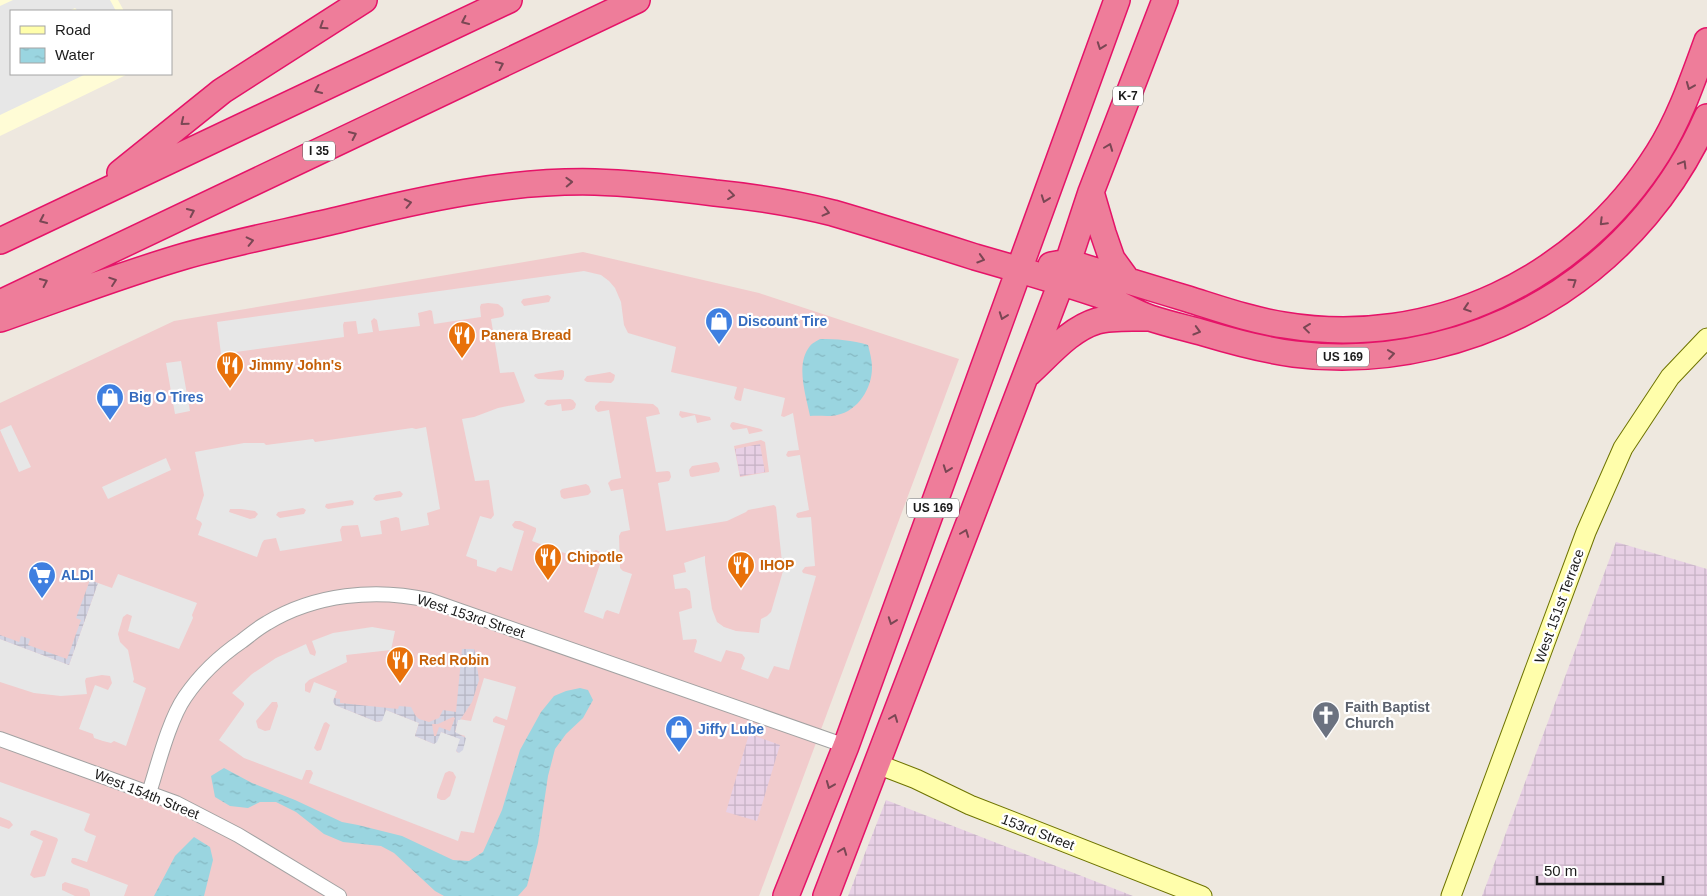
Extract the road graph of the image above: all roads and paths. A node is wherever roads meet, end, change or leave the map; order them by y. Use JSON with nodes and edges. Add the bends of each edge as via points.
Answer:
{"nodes":[{"id":1,"x":364,"y":0,"type":"edge"},
{"id":2,"x":509,"y":0,"type":"edge"},
{"id":3,"x":637,"y":0,"type":"edge"},
{"id":4,"x":1117,"y":0,"type":"edge"},
{"id":5,"x":1165,"y":0,"type":"edge"},
{"id":6,"x":1707,"y":41,"type":"edge"},
{"id":7,"x":1707,"y":117,"type":"edge"},
{"id":8,"x":1091,"y":192,"type":"junction"},
{"id":9,"x":87,"y":200,"type":"junction"},
{"id":10,"x":0,"y":241,"type":"edge"},
{"id":11,"x":1019,"y":270,"type":"junction"},
{"id":12,"x":1064,"y":273,"type":"junction"},
{"id":13,"x":1128,"y":281,"type":"junction"},
{"id":14,"x":0,"y":303,"type":"edge"},
{"id":15,"x":0,"y":318,"type":"edge"},
{"id":16,"x":1150,"y":318,"type":"junction"},
{"id":17,"x":1707,"y":338,"type":"edge"},
{"id":18,"x":1025,"y":376,"type":"junction"},
{"id":19,"x":0,"y":738,"type":"edge"},
{"id":20,"x":846,"y":746,"type":"junction"},
{"id":21,"x":877,"y":764,"type":"junction"},
{"id":22,"x":149,"y":793,"type":"junction"},
{"id":23,"x":339,"y":896,"type":"edge"},
{"id":24,"x":786,"y":896,"type":"edge"},
{"id":25,"x":826,"y":896,"type":"edge"},
{"id":26,"x":1202,"y":896,"type":"edge"},
{"id":27,"x":1452,"y":896,"type":"edge"}],
"edges":[{"from":1,"to":9,"type":"highway","one_way":true,"via":[[222,91]]},
{"from":2,"to":9,"type":"highway","one_way":true},
{"from":14,"to":3,"type":"highway","number":"I 35","one_way":true},
{"from":4,"to":11,"type":"highway","number":"US 169","one_way":true},
{"from":8,"to":5,"type":"highway","number":"K-7","one_way":true},
{"from":6,"to":13,"type":"highway","one_way":true,"via":[[1674,124],[1639,181],[1615,210],[1585,240],[1551,265],[1504,293],[1473,306],[1406,324],[1320,330],[1244,316]]},
{"from":16,"to":7,"type":"highway","number":"US 169","one_way":true,"via":[[1296,355],[1355,357],[1391,354],[1445,344],[1476,334],[1532,309],[1606,257],[1668,187]]},
{"from":8,"to":12,"type":"highway","number":"K-7"},
{"from":8,"to":13,"type":"highway","via":[[1112,259]]},
{"from":9,"to":10,"type":"highway","one_way":true},
{"from":11,"to":12,"type":"highway"},
{"from":15,"to":11,"type":"highway","one_way":true,"via":[[186,256],[446,195],[540,183],[664,186],[778,200]]},
{"from":11,"to":20,"type":"highway","number":"US 169","one_way":true},
{"from":12,"to":13,"type":"highway"},
{"from":12,"to":16,"type":"highway"},
{"from":12,"to":18,"type":"highway","number":"K-7"},
{"from":16,"to":18,"type":"highway","number":"US 169","via":[[1099,320],[1083,327]]},
{"from":17,"to":27,"type":"street","name":"West 151st Terrace","via":[[1670,377],[1623,448],[1586,532]]},
{"from":21,"to":18,"type":"highway","number":"US 169","one_way":true},
{"from":19,"to":22,"type":"street","name":"West 154th Street"},
{"from":20,"to":22,"type":"street","name":"West 153rd Street","via":[[429,600],[409,595],[359,594],[329,598],[268,623],[204,672],[176,713]]},
{"from":20,"to":24,"type":"highway","number":"US 169","one_way":true},
{"from":25,"to":21,"type":"highway","number":"US 169","one_way":true},
{"from":21,"to":26,"type":"street","name":"153rd Street","via":[[970,805]]},
{"from":22,"to":23,"type":"street","name":"West 154th Street","via":[[214,822]]}]}
